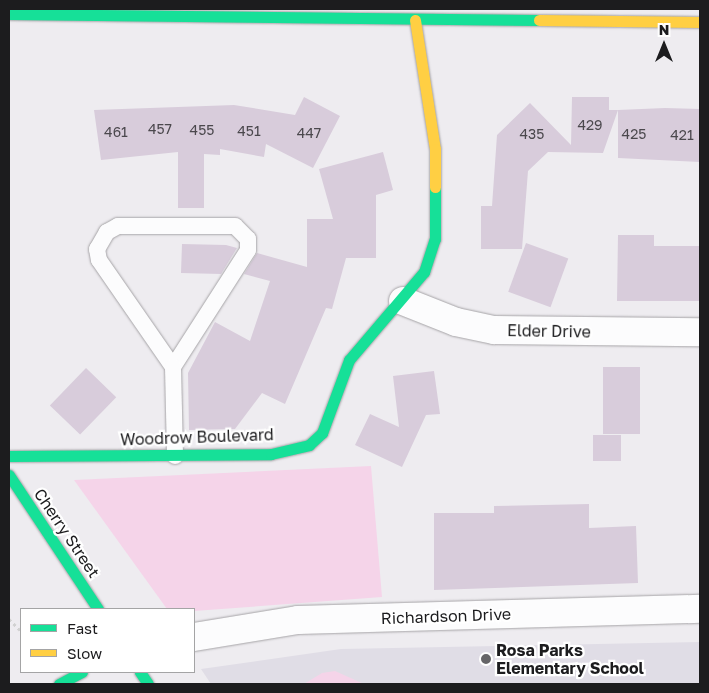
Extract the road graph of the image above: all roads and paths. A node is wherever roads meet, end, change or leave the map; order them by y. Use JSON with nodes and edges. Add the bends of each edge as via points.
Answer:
{"nodes":[{"id":1,"x":9,"y":14,"type":"edge"},
{"id":2,"x":414,"y":20,"type":"junction"},
{"id":3,"x":700,"y":22,"type":"edge"},
{"id":4,"x":403,"y":301,"type":"junction"},
{"id":5,"x":700,"y":332,"type":"edge"},
{"id":6,"x":173,"y":367,"type":"junction"},
{"id":7,"x":9,"y":456,"type":"edge"},
{"id":8,"x":175,"y":456,"type":"junction"},
{"id":9,"x":9,"y":475,"type":"edge"},
{"id":10,"x":97,"y":608,"type":"edge"},
{"id":11,"x":700,"y":610,"type":"edge"},
{"id":12,"x":9,"y":619,"type":"edge"},
{"id":13,"x":20,"y":630,"type":"edge"},
{"id":14,"x":195,"y":637,"type":"edge"},
{"id":15,"x":80,"y":673,"type":"edge"},
{"id":16,"x":141,"y":673,"type":"edge"},
{"id":17,"x":59,"y":684,"type":"edge"},
{"id":18,"x":148,"y":684,"type":"edge"}],
"edges":[{"from":1,"to":2,"type":"main road","via":[[79,12]]},
{"from":2,"to":3,"type":"main road"},
{"from":2,"to":4,"type":"main road","name":"Woodrow Boulevard","via":[[435,149],[435,239],[424,272]]},
{"from":4,"to":5,"type":"street","name":"Elder Drive","via":[[456,322],[494,330]]},
{"from":4,"to":8,"type":"main road","name":"Woodrow Boulevard","via":[[349,360],[322,433],[309,445],[271,454]]},
{"from":6,"to":6,"type":"lane","via":[[99,260],[99,240],[118,226],[235,226],[248,239],[248,250]]},
{"from":6,"to":8,"type":"lane"},
{"from":7,"to":8,"type":"main road","name":"Woodrow Boulevard"},
{"from":9,"to":10,"type":"main road","name":"Cherry Street"},
{"from":11,"to":14,"type":"street","name":"Richardson Drive","via":[[298,620]]},
{"from":12,"to":13,"type":"path"},
{"from":15,"to":17,"type":"main road"},
{"from":16,"to":18,"type":"main road"}]}
